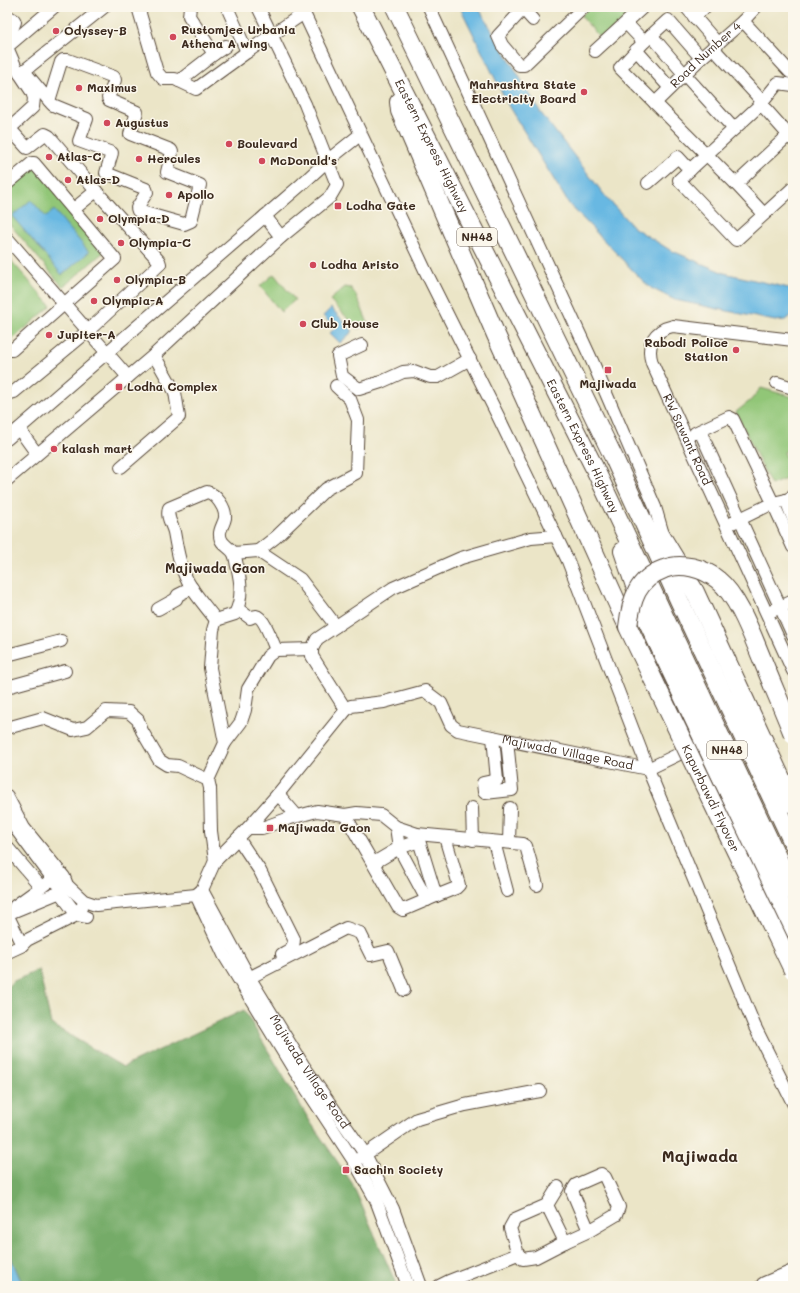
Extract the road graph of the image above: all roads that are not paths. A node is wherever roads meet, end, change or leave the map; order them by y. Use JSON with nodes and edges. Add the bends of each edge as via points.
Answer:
{"nodes":[{"id":1,"x":54,"y":7,"type":"edge"},
{"id":2,"x":104,"y":7,"type":"edge"},
{"id":3,"x":138,"y":7,"type":"edge"},
{"id":4,"x":190,"y":7,"type":"edge"},
{"id":5,"x":226,"y":7,"type":"edge"},
{"id":6,"x":258,"y":7,"type":"edge"},
{"id":7,"x":361,"y":7,"type":"edge"},
{"id":8,"x":395,"y":7,"type":"edge"},
{"id":9,"x":429,"y":7,"type":"edge"},
{"id":10,"x":643,"y":7,"type":"edge"},
{"id":11,"x":686,"y":7,"type":"edge"},
{"id":12,"x":705,"y":7,"type":"edge"},
{"id":13,"x":521,"y":9,"type":"edge"},
{"id":14,"x":577,"y":9,"type":"edge"},
{"id":15,"x":302,"y":10,"type":"edge"},
{"id":16,"x":747,"y":12,"type":"edge"},
{"id":17,"x":9,"y":15,"type":"edge"},
{"id":18,"x":694,"y":16,"type":"junction"},
{"id":19,"x":533,"y":20,"type":"dead end"},
{"id":20,"x":626,"y":23,"type":"junction"},
{"id":21,"x":272,"y":36,"type":"junction"},
{"id":22,"x":644,"y":42,"type":"junction"},
{"id":23,"x":226,"y":46,"type":"dead end"},
{"id":24,"x":716,"y":46,"type":"junction"},
{"id":25,"x":7,"y":47,"type":"edge"},
{"id":26,"x":595,"y":51,"type":"dead end"},
{"id":27,"x":247,"y":52,"type":"junction"},
{"id":28,"x":214,"y":54,"type":"junction"},
{"id":29,"x":701,"y":58,"type":"junction"},
{"id":30,"x":792,"y":70,"type":"edge"},
{"id":31,"x":17,"y":72,"type":"edge"},
{"id":32,"x":394,"y":74,"type":"junction"},
{"id":33,"x":685,"y":75,"type":"junction"},
{"id":34,"x":179,"y":81,"type":"junction"},
{"id":35,"x":778,"y":83,"type":"junction"},
{"id":36,"x":793,"y":85,"type":"edge"},
{"id":37,"x":670,"y":88,"type":"junction"},
{"id":38,"x":49,"y":101,"type":"junction"},
{"id":39,"x":761,"y":102,"type":"junction"},
{"id":40,"x":655,"y":103,"type":"junction"},
{"id":41,"x":734,"y":129,"type":"junction"},
{"id":42,"x":8,"y":130,"type":"edge"},
{"id":43,"x":361,"y":134,"type":"junction"},
{"id":44,"x":792,"y":136,"type":"edge"},
{"id":45,"x":706,"y":155,"type":"junction"},
{"id":46,"x":327,"y":161,"type":"junction"},
{"id":47,"x":690,"y":170,"type":"junction"},
{"id":48,"x":648,"y":183,"type":"dead end"},
{"id":49,"x":7,"y":184,"type":"edge"},
{"id":50,"x":736,"y":184,"type":"junction"},
{"id":51,"x":793,"y":188,"type":"edge"},
{"id":52,"x":96,"y":191,"type":"junction"},
{"id":53,"x":74,"y":209,"type":"junction"},
{"id":54,"x":764,"y":214,"type":"junction"},
{"id":55,"x":265,"y":216,"type":"junction"},
{"id":56,"x":282,"y":237,"type":"junction"},
{"id":57,"x":7,"y":238,"type":"edge"},
{"id":58,"x":64,"y":303,"type":"junction"},
{"id":59,"x":88,"y":331,"type":"junction"},
{"id":60,"x":793,"y":340,"type":"edge"},
{"id":61,"x":362,"y":345,"type":"dead end"},
{"id":62,"x":7,"y":348,"type":"edge"},
{"id":63,"x":107,"y":353,"type":"junction"},
{"id":64,"x":154,"y":355,"type":"junction"},
{"id":65,"x":470,"y":360,"type":"junction"},
{"id":66,"x":128,"y":377,"type":"junction"},
{"id":67,"x":776,"y":383,"type":"dead end"},
{"id":68,"x":336,"y":386,"type":"dead end"},
{"id":69,"x":793,"y":388,"type":"edge"},
{"id":70,"x":7,"y":394,"type":"edge"},
{"id":71,"x":19,"y":429,"type":"junction"},
{"id":72,"x":700,"y":431,"type":"junction"},
{"id":73,"x":686,"y":438,"type":"junction"},
{"id":74,"x":7,"y":439,"type":"edge"},
{"id":75,"x":37,"y":454,"type":"junction"},
{"id":76,"x":614,"y":458,"type":"junction"},
{"id":77,"x":121,"y":467,"type":"dead end"},
{"id":78,"x":594,"y":467,"type":"junction"},
{"id":79,"x":7,"y":480,"type":"edge"},
{"id":80,"x":790,"y":497,"type":"edge"},
{"id":81,"x":773,"y":503,"type":"junction"},
{"id":82,"x":793,"y":518,"type":"edge"},
{"id":83,"x":740,"y":519,"type":"junction"},
{"id":84,"x":727,"y":525,"type":"junction"},
{"id":85,"x":556,"y":536,"type":"junction"},
{"id":86,"x":666,"y":544,"type":"junction"},
{"id":87,"x":793,"y":547,"type":"edge"},
{"id":88,"x":258,"y":551,"type":"junction"},
{"id":89,"x":234,"y":553,"type":"junction"},
{"id":90,"x":192,"y":588,"type":"junction"},
{"id":91,"x":793,"y":601,"type":"edge"},
{"id":92,"x":780,"y":607,"type":"junction"},
{"id":93,"x":238,"y":608,"type":"junction"},
{"id":94,"x":158,"y":609,"type":"dead end"},
{"id":95,"x":766,"y":613,"type":"junction"},
{"id":96,"x":216,"y":620,"type":"junction"},
{"id":97,"x":336,"y":626,"type":"junction"},
{"id":98,"x":628,"y":627,"type":"junction"},
{"id":99,"x":793,"y":636,"type":"edge"},
{"id":100,"x":61,"y":641,"type":"dead end"},
{"id":101,"x":276,"y":650,"type":"junction"},
{"id":102,"x":312,"y":650,"type":"junction"},
{"id":103,"x":7,"y":655,"type":"edge"},
{"id":104,"x":65,"y":671,"type":"dead end"},
{"id":105,"x":793,"y":671,"type":"edge"},
{"id":106,"x":7,"y":687,"type":"edge"},
{"id":107,"x":346,"y":710,"type":"junction"},
{"id":108,"x":7,"y":728,"type":"edge"},
{"id":109,"x":793,"y":734,"type":"edge"},
{"id":110,"x":493,"y":737,"type":"junction"},
{"id":111,"x":704,"y":742,"type":"junction"},
{"id":112,"x":225,"y":743,"type":"junction"},
{"id":113,"x":509,"y":745,"type":"junction"},
{"id":114,"x":494,"y":751,"type":"junction"},
{"id":115,"x":648,"y":769,"type":"junction"},
{"id":116,"x":208,"y":780,"type":"junction"},
{"id":117,"x":515,"y":783,"type":"dead end"},
{"id":118,"x":278,"y":794,"type":"junction"},
{"id":119,"x":7,"y":796,"type":"edge"},
{"id":120,"x":793,"y":804,"type":"edge"},
{"id":121,"x":472,"y":808,"type":"dead end"},
{"id":122,"x":510,"y":808,"type":"dead end"},
{"id":123,"x":345,"y":815,"type":"junction"},
{"id":124,"x":297,"y":816,"type":"junction"},
{"id":125,"x":7,"y":817,"type":"edge"},
{"id":126,"x":396,"y":827,"type":"junction"},
{"id":127,"x":248,"y":828,"type":"junction"},
{"id":128,"x":21,"y":830,"type":"junction"},
{"id":129,"x":418,"y":837,"type":"junction"},
{"id":130,"x":445,"y":837,"type":"junction"},
{"id":131,"x":238,"y":838,"type":"junction"},
{"id":132,"x":473,"y":840,"type":"junction"},
{"id":133,"x":494,"y":842,"type":"junction"},
{"id":134,"x":509,"y":842,"type":"junction"},
{"id":135,"x":793,"y":843,"type":"edge"},
{"id":136,"x":7,"y":847,"type":"edge"},
{"id":137,"x":399,"y":848,"type":"junction"},
{"id":138,"x":216,"y":861,"type":"junction"},
{"id":139,"x":377,"y":861,"type":"dead end"},
{"id":140,"x":56,"y":876,"type":"junction"},
{"id":141,"x":537,"y":885,"type":"dead end"},
{"id":142,"x":39,"y":889,"type":"junction"},
{"id":143,"x":507,"y":891,"type":"dead end"},
{"id":144,"x":793,"y":891,"type":"edge"},
{"id":145,"x":199,"y":892,"type":"junction"},
{"id":146,"x":432,"y":898,"type":"junction"},
{"id":147,"x":84,"y":901,"type":"junction"},
{"id":148,"x":10,"y":909,"type":"edge"},
{"id":149,"x":82,"y":916,"type":"junction"},
{"id":150,"x":793,"y":929,"type":"edge"},
{"id":151,"x":22,"y":945,"type":"junction"},
{"id":152,"x":7,"y":951,"type":"edge"},
{"id":153,"x":793,"y":970,"type":"edge"},
{"id":154,"x":245,"y":977,"type":"junction"},
{"id":155,"x":404,"y":990,"type":"dead end"},
{"id":156,"x":540,"y":1091,"type":"dead end"},
{"id":157,"x":793,"y":1103,"type":"edge"},
{"id":158,"x":365,"y":1154,"type":"junction"},
{"id":159,"x":354,"y":1161,"type":"junction"},
{"id":160,"x":558,"y":1187,"type":"dead end"},
{"id":161,"x":381,"y":1198,"type":"junction"},
{"id":162,"x":547,"y":1205,"type":"junction"},
{"id":163,"x":589,"y":1231,"type":"junction"},
{"id":164,"x":565,"y":1242,"type":"junction"},
{"id":165,"x":518,"y":1254,"type":"junction"},
{"id":166,"x":793,"y":1274,"type":"edge"},
{"id":167,"x":408,"y":1286,"type":"edge"},
{"id":168,"x":421,"y":1286,"type":"edge"},
{"id":169,"x":439,"y":1286,"type":"edge"},
{"id":170,"x":764,"y":1286,"type":"edge"}],
"edges":[{"from":1,"to":25,"type":"street"},
{"from":2,"to":31,"type":"street"},
{"from":3,"to":34,"type":"street","via":[[157,72],[163,78]]},
{"from":4,"to":28,"type":"street","via":[[189,16]]},
{"from":5,"to":27,"type":"street"},
{"from":6,"to":21,"type":"street"},
{"from":7,"to":32,"type":"highway","name":"Eastern Express Highway","number":"NH48"},
{"from":8,"to":76,"type":"highway","name":"Eastern Express Highway","number":"NH48"},
{"from":9,"to":86,"type":"street","via":[[593,363],[655,507]]},
{"from":10,"to":20,"type":"street"},
{"from":11,"to":18,"type":"street"},
{"from":12,"to":18,"type":"street"},
{"from":13,"to":14,"type":"street","via":[[498,36],[502,45],[519,65],[524,65]]},
{"from":13,"to":19,"type":"street"},
{"from":15,"to":21,"type":"street"},
{"from":15,"to":43,"type":"street"},
{"from":16,"to":24,"type":"street","name":"Road Number 4"},
{"from":16,"to":30,"type":"street"},
{"from":17,"to":25,"type":"street","via":[[15,22]]},
{"from":18,"to":24,"type":"street"},
{"from":20,"to":22,"type":"street"},
{"from":20,"to":26,"type":"street"},
{"from":21,"to":27,"type":"street"},
{"from":21,"to":46,"type":"street","via":[[305,104]]},
{"from":22,"to":29,"type":"street","via":[[668,20]]},
{"from":22,"to":33,"type":"street"},
{"from":22,"to":37,"type":"street"},
{"from":22,"to":40,"type":"street","via":[[620,68]]},
{"from":23,"to":28,"type":"street"},
{"from":24,"to":29,"type":"street","name":"Road Number 4"},
{"from":24,"to":39,"type":"street"},
{"from":25,"to":31,"type":"street"},
{"from":27,"to":34,"type":"street","via":[[196,89]]},
{"from":28,"to":34,"type":"street"},
{"from":29,"to":33,"type":"street","name":"Road Number 4"},
{"from":30,"to":35,"type":"street"},
{"from":31,"to":38,"type":"street"},
{"from":31,"to":42,"type":"street","via":[[32,92],[34,103],[33,107]]},
{"from":32,"to":78,"type":"highway","name":"Eastern Express Highway","number":"NH48"},
{"from":32,"to":98,"type":"highway","name":"Kapurbawdi Flyover","via":[[400,111],[496,335]]},
{"from":33,"to":37,"type":"street","name":"Road Number 4"},
{"from":33,"to":41,"type":"street"},
{"from":35,"to":36,"type":"street"},
{"from":35,"to":39,"type":"street"},
{"from":37,"to":40,"type":"street","name":"Road Number 4"},
{"from":38,"to":38,"type":"street","via":[[87,119],[79,141],[112,153],[106,173],[146,189],[138,211],[184,224],[191,221],[200,185],[167,172],[172,152],[170,150],[130,134],[137,112],[109,100],[114,78],[63,60]]},
{"from":39,"to":41,"type":"street"},
{"from":39,"to":44,"type":"street"},
{"from":40,"to":45,"type":"street"},
{"from":41,"to":45,"type":"street"},
{"from":42,"to":52,"type":"street","via":[[27,148],[46,134],[50,136]]},
{"from":43,"to":46,"type":"street"},
{"from":43,"to":65,"type":"street"},
{"from":44,"to":50,"type":"street"},
{"from":45,"to":47,"type":"street"},
{"from":45,"to":50,"type":"street"},
{"from":46,"to":55,"type":"street"},
{"from":46,"to":56,"type":"street","via":[[337,186],[330,197]]},
{"from":47,"to":48,"type":"street","via":[[678,157]]},
{"from":47,"to":54,"type":"street","via":[[679,180],[736,240]]},
{"from":49,"to":53,"type":"street","via":[[34,162]]},
{"from":50,"to":54,"type":"street"},
{"from":51,"to":54,"type":"street"},
{"from":52,"to":53,"type":"street"},
{"from":52,"to":59,"type":"street","via":[[160,264]]},
{"from":53,"to":58,"type":"street","via":[[115,259]]},
{"from":55,"to":56,"type":"street"},
{"from":55,"to":63,"type":"street"},
{"from":56,"to":64,"type":"street"},
{"from":57,"to":58,"type":"street"},
{"from":58,"to":59,"type":"street"},
{"from":58,"to":62,"type":"street","via":[[12,350]]},
{"from":59,"to":63,"type":"street"},
{"from":59,"to":70,"type":"street","via":[[14,392]]},
{"from":60,"to":73,"type":"street","name":"RW Sawant Road","via":[[673,326],[656,334],[650,345],[650,357]]},
{"from":61,"to":65,"type":"street","via":[[338,356],[342,376],[359,388],[404,372],[414,371],[430,377],[438,376]]},
{"from":63,"to":66,"type":"street"},
{"from":63,"to":71,"type":"street"},
{"from":64,"to":66,"type":"street"},
{"from":64,"to":77,"type":"street","via":[[175,392],[179,417]]},
{"from":65,"to":85,"type":"street"},
{"from":66,"to":75,"type":"street"},
{"from":67,"to":69,"type":"street"},
{"from":68,"to":88,"type":"street","via":[[350,399],[358,420],[356,473],[326,489]]},
{"from":71,"to":74,"type":"street"},
{"from":71,"to":75,"type":"street"},
{"from":72,"to":73,"type":"street"},
{"from":72,"to":81,"type":"street","via":[[729,417],[733,419]]},
{"from":72,"to":83,"type":"street"},
{"from":73,"to":84,"type":"street","name":"RW Sawant Road"},
{"from":75,"to":79,"type":"street"},
{"from":76,"to":86,"type":"highway"},
{"from":76,"to":135,"type":"highway","name":"Eastern Express Highway","number":"NH48"},
{"from":78,"to":111,"type":"highway","via":[[646,618]]},
{"from":78,"to":144,"type":"highway","name":"Eastern Express Highway","number":"NH48"},
{"from":80,"to":81,"type":"street"},
{"from":80,"to":82,"type":"street"},
{"from":81,"to":83,"type":"street"},
{"from":81,"to":87,"type":"street"},
{"from":83,"to":84,"type":"street"},
{"from":83,"to":92,"type":"street"},
{"from":84,"to":95,"type":"street","name":"RW Sawant Road"},
{"from":85,"to":97,"type":"street","via":[[531,538],[461,558],[393,588]]},
{"from":85,"to":115,"type":"street"},
{"from":86,"to":120,"type":"highway","via":[[695,592]]},
{"from":88,"to":89,"type":"street"},
{"from":88,"to":97,"type":"street","via":[[300,579]]},
{"from":89,"to":90,"type":"street","via":[[223,544],[220,536],[225,517],[223,507],[212,493],[207,492],[169,508],[167,513],[182,569]]},
{"from":89,"to":93,"type":"street","via":[[241,582]]},
{"from":90,"to":94,"type":"street"},
{"from":90,"to":96,"type":"street"},
{"from":91,"to":92,"type":"street"},
{"from":92,"to":95,"type":"street"},
{"from":92,"to":99,"type":"street"},
{"from":93,"to":96,"type":"street","via":[[235,614]]},
{"from":93,"to":101,"type":"street","via":[[250,618],[256,616],[261,619]]},
{"from":95,"to":105,"type":"street","name":"RW Sawant Road"},
{"from":96,"to":112,"type":"street","via":[[210,668]]},
{"from":97,"to":102,"type":"street","via":[[317,639]]},
{"from":98,"to":109,"type":"highway","bridge":true,"via":[[635,594],[654,572],[668,567],[684,566],[701,570],[718,580],[736,601]]},
{"from":98,"to":153,"type":"highway","name":"Kapurbawdi Flyover","bridge":true},
{"from":100,"to":103,"type":"street"},
{"from":101,"to":102,"type":"street"},
{"from":101,"to":112,"type":"street","via":[[268,656],[248,689],[246,710],[241,722]]},
{"from":102,"to":107,"type":"street","via":[[312,656]]},
{"from":104,"to":106,"type":"street"},
{"from":107,"to":110,"type":"street","name":"Majiwada Village Road","via":[[351,706],[384,702],[425,691],[441,703],[451,726],[458,730]]},
{"from":107,"to":118,"type":"street"},
{"from":108,"to":116,"type":"street","via":[[43,718],[73,730],[87,727],[106,711],[129,712],[138,720],[159,760],[167,766],[178,766]]},
{"from":110,"to":113,"type":"street","name":"Majiwada Village Road"},
{"from":110,"to":114,"type":"street"},
{"from":111,"to":115,"type":"street"},
{"from":111,"to":150,"type":"highway"},
{"from":112,"to":116,"type":"street"},
{"from":113,"to":114,"type":"street"},
{"from":113,"to":114,"type":"street","via":[[512,790],[485,794],[483,783],[497,780]]},
{"from":113,"to":115,"type":"street","name":"Majiwada Village Road"},
{"from":113,"to":117,"type":"street"},
{"from":115,"to":157,"type":"street","name":"Majiwada Village Road","via":[[755,1027]]},
{"from":116,"to":138,"type":"street","via":[[211,831]]},
{"from":118,"to":124,"type":"street"},
{"from":118,"to":127,"type":"street"},
{"from":119,"to":128,"type":"street"},
{"from":121,"to":132,"type":"street"},
{"from":122,"to":134,"type":"street"},
{"from":123,"to":124,"type":"street","via":[[317,811]]},
{"from":123,"to":126,"type":"street","via":[[382,815]]},
{"from":123,"to":146,"type":"street","via":[[398,907],[403,910]]},
{"from":124,"to":127,"type":"street","via":[[262,828]]},
{"from":125,"to":128,"type":"street"},
{"from":126,"to":129,"type":"street"},
{"from":126,"to":137,"type":"street"},
{"from":127,"to":131,"type":"street"},
{"from":128,"to":140,"type":"street"},
{"from":129,"to":130,"type":"street"},
{"from":129,"to":137,"type":"street"},
{"from":129,"to":146,"type":"street"},
{"from":130,"to":132,"type":"street"},
{"from":130,"to":146,"type":"street","via":[[459,885]]},
{"from":131,"to":138,"type":"street"},
{"from":131,"to":154,"type":"street","via":[[260,871],[294,939],[291,950]]},
{"from":132,"to":133,"type":"street"},
{"from":133,"to":134,"type":"street"},
{"from":133,"to":143,"type":"street"},
{"from":134,"to":141,"type":"street","via":[[526,846]]},
{"from":136,"to":142,"type":"street"},
{"from":137,"to":139,"type":"street"},
{"from":137,"to":146,"type":"street"},
{"from":138,"to":145,"type":"street"},
{"from":140,"to":142,"type":"street"},
{"from":140,"to":147,"type":"street","via":[[57,883],[67,885]]},
{"from":142,"to":148,"type":"street"},
{"from":142,"to":149,"type":"street","via":[[61,894]]},
{"from":142,"to":151,"type":"street","via":[[8,914]]},
{"from":145,"to":147,"type":"street","via":[[96,905]]},
{"from":145,"to":154,"type":"street","name":"Majiwada Village Road"},
{"from":147,"to":149,"type":"street"},
{"from":149,"to":151,"type":"street","via":[[27,940]]},
{"from":151,"to":152,"type":"street"},
{"from":154,"to":155,"type":"street","via":[[346,928],[360,933],[371,955],[388,951]]},
{"from":154,"to":158,"type":"street","name":"Majiwada Village Road"},
{"from":154,"to":159,"type":"street","via":[[296,1073]]},
{"from":156,"to":158,"type":"street","via":[[465,1105],[417,1119]]},
{"from":158,"to":159,"type":"street"},
{"from":158,"to":161,"type":"street","name":"Majiwada Village Road"},
{"from":159,"to":161,"type":"street"},
{"from":160,"to":162,"type":"street"},
{"from":161,"to":167,"type":"street"},
{"from":161,"to":168,"type":"street","name":"Majiwada Village Road","via":[[393,1208]]},
{"from":162,"to":164,"type":"street"},
{"from":162,"to":165,"type":"street","via":[[515,1219],[510,1228]]},
{"from":163,"to":163,"type":"street","via":[[616,1215],[618,1207],[605,1177],[601,1174],[576,1185],[572,1191]]},
{"from":163,"to":164,"type":"street"},
{"from":164,"to":165,"type":"street","via":[[536,1257],[523,1259]]},
{"from":165,"to":169,"type":"street"},
{"from":166,"to":170,"type":"highway"}]}
